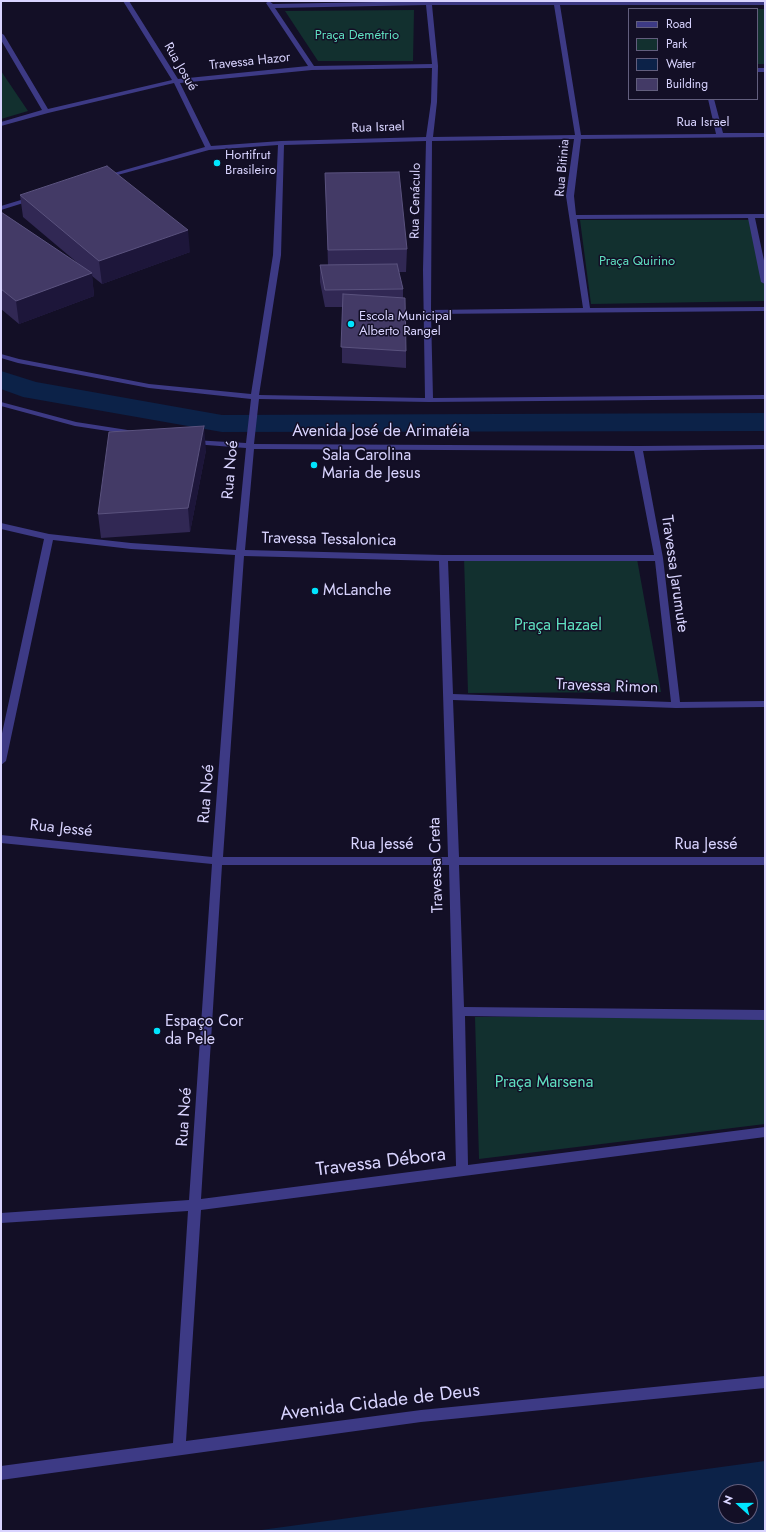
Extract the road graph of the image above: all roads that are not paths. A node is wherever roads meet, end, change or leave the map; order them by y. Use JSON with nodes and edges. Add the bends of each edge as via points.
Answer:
{"nodes":[{"id":1,"x":126,"y":1,"type":"edge"},
{"id":2,"x":429,"y":3,"type":"junction"},
{"id":3,"x":557,"y":3,"type":"junction"},
{"id":4,"x":765,"y":3,"type":"edge"},
{"id":5,"x":270,"y":4,"type":"edge"},
{"id":6,"x":685,"y":6,"type":"edge"},
{"id":7,"x":2,"y":40,"type":"edge"},
{"id":8,"x":435,"y":66,"type":"junction"},
{"id":9,"x":312,"y":68,"type":"junction"},
{"id":10,"x":176,"y":82,"type":"junction"},
{"id":11,"x":711,"y":100,"type":"edge"},
{"id":12,"x":46,"y":111,"type":"junction"},
{"id":13,"x":1,"y":124,"type":"edge"},
{"id":14,"x":720,"y":135,"type":"junction"},
{"id":15,"x":765,"y":135,"type":"edge"},
{"id":16,"x":578,"y":136,"type":"junction"},
{"id":17,"x":429,"y":139,"type":"junction"},
{"id":18,"x":281,"y":143,"type":"junction"},
{"id":19,"x":209,"y":148,"type":"junction"},
{"id":20,"x":97,"y":179,"type":"edge"},
{"id":21,"x":45,"y":195,"type":"edge"},
{"id":22,"x":1,"y":208,"type":"edge"},
{"id":23,"x":751,"y":216,"type":"junction"},
{"id":24,"x":765,"y":216,"type":"edge"},
{"id":25,"x":574,"y":217,"type":"junction"},
{"id":26,"x":765,"y":282,"type":"edge"},
{"id":27,"x":765,"y":309,"type":"edge"},
{"id":28,"x":587,"y":310,"type":"junction"},
{"id":29,"x":427,"y":312,"type":"junction"},
{"id":30,"x":1,"y":356,"type":"edge"},
{"id":31,"x":765,"y":397,"type":"edge"},
{"id":32,"x":254,"y":400,"type":"junction"},
{"id":33,"x":429,"y":400,"type":"junction"},
{"id":34,"x":1,"y":404,"type":"edge"},
{"id":35,"x":143,"y":434,"type":"edge"},
{"id":36,"x":181,"y":440,"type":"edge"},
{"id":37,"x":249,"y":444,"type":"junction"},
{"id":38,"x":765,"y":447,"type":"edge"},
{"id":39,"x":638,"y":449,"type":"junction"},
{"id":40,"x":1,"y":526,"type":"edge"},
{"id":41,"x":49,"y":536,"type":"junction"},
{"id":42,"x":240,"y":554,"type":"junction"},
{"id":43,"x":442,"y":558,"type":"junction"},
{"id":44,"x":659,"y":558,"type":"junction"},
{"id":45,"x":448,"y":697,"type":"junction"},
{"id":46,"x":676,"y":704,"type":"junction"},
{"id":47,"x":765,"y":704,"type":"edge"},
{"id":48,"x":1,"y":761,"type":"edge"},
{"id":49,"x":1,"y":839,"type":"edge"},
{"id":50,"x":217,"y":861,"type":"junction"},
{"id":51,"x":453,"y":861,"type":"junction"},
{"id":52,"x":765,"y":861,"type":"edge"},
{"id":53,"x":459,"y":1011,"type":"junction"},
{"id":54,"x":765,"y":1015,"type":"edge"},
{"id":55,"x":765,"y":1132,"type":"edge"},
{"id":56,"x":462,"y":1171,"type":"junction"},
{"id":57,"x":195,"y":1205,"type":"junction"},
{"id":58,"x":1,"y":1218,"type":"edge"},
{"id":59,"x":765,"y":1382,"type":"edge"},
{"id":60,"x":179,"y":1448,"type":"junction"},
{"id":61,"x":1,"y":1473,"type":"edge"}],
"edges":[{"from":1,"to":10,"type":"street","name":"Rua Josué"},
{"from":2,"to":3,"type":"street"},
{"from":2,"to":5,"type":"street"},
{"from":2,"to":8,"type":"street","name":"Rua Cenáculo"},
{"from":3,"to":6,"type":"street"},
{"from":3,"to":16,"type":"street","name":"Rua Bitinia"},
{"from":4,"to":6,"type":"street"},
{"from":5,"to":9,"type":"street"},
{"from":7,"to":12,"type":"street"},
{"from":8,"to":9,"type":"street","name":"Travessa Hazor"},
{"from":8,"to":17,"type":"street","name":"Rua Cenáculo"},
{"from":9,"to":10,"type":"street","name":"Travessa Hazor"},
{"from":10,"to":12,"type":"street","name":"Travessa Hazor"},
{"from":10,"to":19,"type":"street","name":"Rua Josué"},
{"from":11,"to":14,"type":"street"},
{"from":12,"to":13,"type":"street","name":"Travessa Hazor"},
{"from":14,"to":15,"type":"street","name":"Rua Israel"},
{"from":14,"to":16,"type":"street","name":"Rua Israel"},
{"from":16,"to":17,"type":"street","name":"Rua Israel"},
{"from":16,"to":25,"type":"street","name":"Rua Bitinia","via":[[570,196]]},
{"from":17,"to":18,"type":"street","name":"Rua Israel"},
{"from":17,"to":29,"type":"street","name":"Rua Cenáculo"},
{"from":18,"to":19,"type":"street","name":"Rua Israel"},
{"from":18,"to":32,"type":"street","name":"Rua Noé","via":[[277,255]]},
{"from":19,"to":20,"type":"street","name":"Rua Israel"},
{"from":21,"to":22,"type":"street"},
{"from":23,"to":24,"type":"street"},
{"from":23,"to":25,"type":"street"},
{"from":23,"to":26,"type":"street"},
{"from":25,"to":28,"type":"street","name":"Rua Bitinia"},
{"from":27,"to":28,"type":"street"},
{"from":28,"to":29,"type":"street"},
{"from":29,"to":33,"type":"street","name":"Rua Cenáculo"},
{"from":30,"to":32,"type":"street","name":"Avenida José de Arimatéia","via":[[149,386]]},
{"from":31,"to":33,"type":"street","name":"Avenida José de Arimatéia"},
{"from":32,"to":33,"type":"street","name":"Avenida José de Arimatéia"},
{"from":32,"to":37,"type":"street","name":"Rua Noé"},
{"from":34,"to":35,"type":"street","via":[[75,424]]},
{"from":36,"to":37,"type":"street","name":"Avenida José de Arimatéia"},
{"from":37,"to":39,"type":"street","name":"Avenida José de Arimatéia"},
{"from":37,"to":42,"type":"street","name":"Rua Noé"},
{"from":38,"to":39,"type":"street","name":"Avenida José de Arimatéia"},
{"from":39,"to":44,"type":"street","name":"Travessa Jarumute"},
{"from":40,"to":41,"type":"street","name":"Travessa Tessalonica"},
{"from":41,"to":42,"type":"street","name":"Travessa Tessalonica","via":[[131,546]]},
{"from":41,"to":48,"type":"street"},
{"from":42,"to":43,"type":"street","name":"Travessa Tessalonica"},
{"from":42,"to":50,"type":"street","name":"Rua Noé"},
{"from":43,"to":44,"type":"street","name":"Travessa Tessalonica"},
{"from":43,"to":45,"type":"street","name":"Travessa Creta"},
{"from":44,"to":46,"type":"street","name":"Travessa Jarumute"},
{"from":45,"to":46,"type":"street","name":"Travessa Rimon"},
{"from":45,"to":51,"type":"street","name":"Travessa Creta"},
{"from":46,"to":47,"type":"street","name":"Travessa Rimon"},
{"from":49,"to":50,"type":"street","name":"Rua Jessé"},
{"from":50,"to":51,"type":"street","name":"Rua Jessé"},
{"from":50,"to":57,"type":"street","name":"Rua Noé"},
{"from":51,"to":52,"type":"street","name":"Rua Jessé"},
{"from":51,"to":53,"type":"street","name":"Travessa Creta"},
{"from":53,"to":54,"type":"street"},
{"from":53,"to":56,"type":"street","name":"Travessa Creta"},
{"from":55,"to":56,"type":"street","name":"Travessa Débora"},
{"from":56,"to":57,"type":"street","name":"Travessa Débora"},
{"from":57,"to":58,"type":"street","name":"Travessa Débora"},
{"from":57,"to":60,"type":"street","name":"Rua Noé"},
{"from":59,"to":60,"type":"street","name":"Avenida Cidade de Deus","via":[[421,1416]]},
{"from":60,"to":61,"type":"street","name":"Avenida Cidade de Deus"}]}
